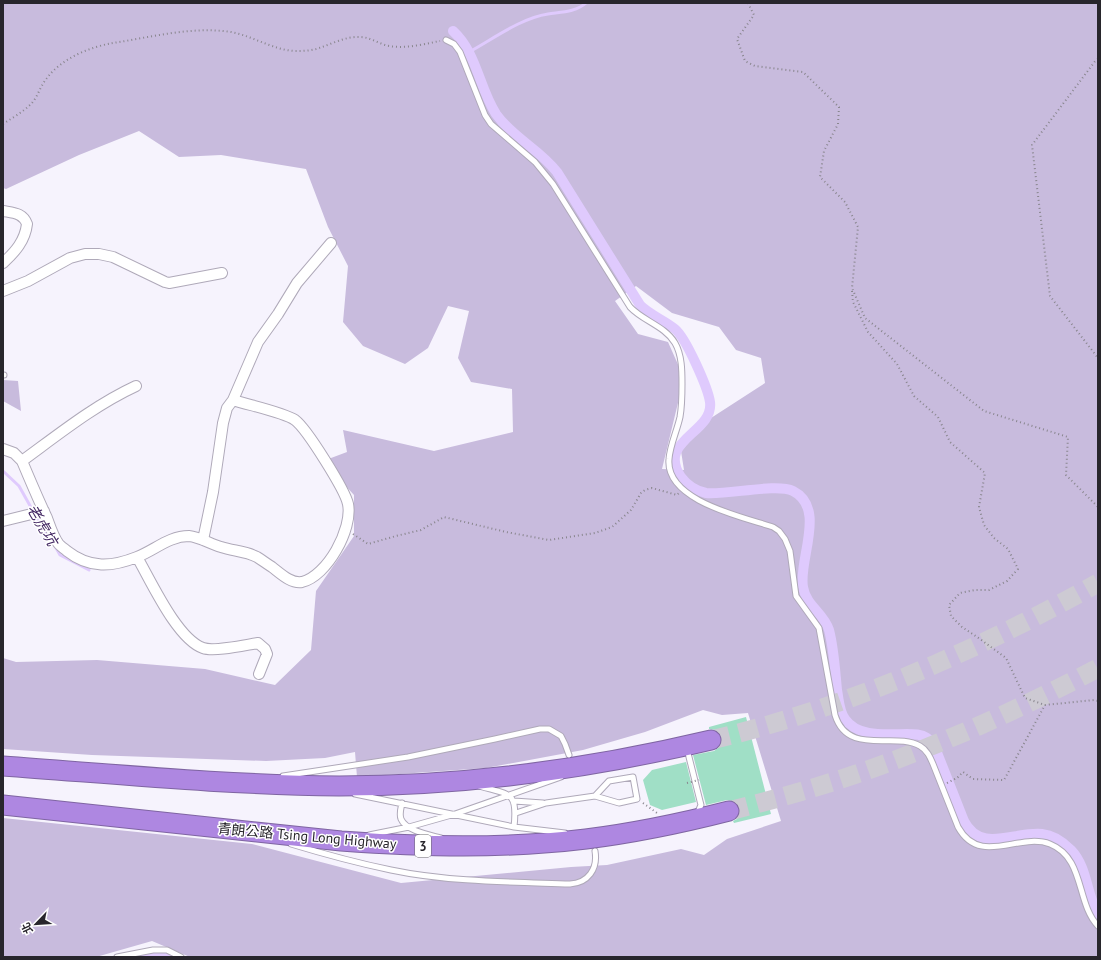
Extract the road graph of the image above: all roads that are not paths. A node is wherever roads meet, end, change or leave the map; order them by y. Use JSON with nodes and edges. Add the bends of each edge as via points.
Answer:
{"nodes":[{"id":1,"x":446,"y":40,"type":"road end"},
{"id":2,"x":3,"y":211,"type":"edge"},
{"id":3,"x":331,"y":243,"type":"dead end"},
{"id":4,"x":3,"y":263,"type":"edge"},
{"id":5,"x":222,"y":273,"type":"dead end"},
{"id":6,"x":3,"y":291,"type":"edge"},
{"id":7,"x":136,"y":386,"type":"dead end"},
{"id":8,"x":233,"y":400,"type":"junction"},
{"id":9,"x":3,"y":449,"type":"edge"},
{"id":10,"x":22,"y":461,"type":"junction"},
{"id":11,"x":42,"y":512,"type":"junction"},
{"id":12,"x":3,"y":521,"type":"edge"},
{"id":13,"x":203,"y":540,"type":"junction"},
{"id":14,"x":138,"y":557,"type":"junction"},
{"id":15,"x":259,"y":674,"type":"dead end"},
{"id":16,"x":711,"y":740,"type":"tunnel mouth"},
{"id":17,"x":683,"y":747,"type":"junction"},
{"id":18,"x":568,"y":762,"type":"junction"},
{"id":19,"x":600,"y":763,"type":"junction"},
{"id":20,"x":3,"y":766,"type":"edge"},
{"id":21,"x":279,"y":777,"type":"dead end"},
{"id":22,"x":272,"y":778,"type":"dead end"},
{"id":23,"x":460,"y":781,"type":"junction"},
{"id":24,"x":242,"y":782,"type":"junction"},
{"id":25,"x":308,"y":785,"type":"junction"},
{"id":26,"x":510,"y":795,"type":"junction"},
{"id":27,"x":595,"y":796,"type":"junction"},
{"id":28,"x":514,"y":801,"type":"junction"},
{"id":29,"x":402,"y":803,"type":"junction"},
{"id":30,"x":546,"y":803,"type":"junction"},
{"id":31,"x":3,"y":805,"type":"edge"},
{"id":32,"x":729,"y":811,"type":"tunnel mouth"},
{"id":33,"x":516,"y":813,"type":"junction"},
{"id":34,"x":455,"y":814,"type":"junction"},
{"id":35,"x":694,"y":820,"type":"junction"},
{"id":36,"x":409,"y":827,"type":"junction"},
{"id":37,"x":514,"y":827,"type":"junction"},
{"id":38,"x":241,"y":830,"type":"junction"},
{"id":39,"x":606,"y":836,"type":"junction"},
{"id":40,"x":278,"y":841,"type":"dead end"},
{"id":41,"x":341,"y":841,"type":"junction"},
{"id":42,"x":286,"y":843,"type":"dead end"},
{"id":43,"x":474,"y":846,"type":"junction"},
{"id":44,"x":595,"y":851,"type":"dead end"},
{"id":45,"x":1098,"y":926,"type":"edge"},
{"id":46,"x":117,"y":957,"type":"edge"},
{"id":47,"x":181,"y":957,"type":"edge"}],
"edges":[{"from":1,"to":45,"type":"lane","via":[[454,44],[460,52],[491,124],[535,162],[553,184],[630,307],[669,334],[679,350],[682,394],[680,418],[669,459],[671,472],[682,489],[695,499],[773,527],[785,539],[790,551],[796,596],[819,628],[835,715],[841,728],[852,736],[864,740],[908,742],[920,746],[928,754],[958,827],[963,836],[972,843],[992,847],[1040,842],[1060,850],[1075,868],[1087,910]]},
{"from":2,"to":4,"type":"street","via":[[19,214],[27,224],[22,242],[14,254]]},
{"from":3,"to":8,"type":"street","via":[[297,283],[258,342]]},
{"from":5,"to":6,"type":"street","via":[[169,283],[113,257],[85,254],[70,258],[28,281]]},
{"from":7,"to":10,"type":"street","via":[[97,407]]},
{"from":8,"to":13,"type":"street","via":[[227,408],[223,423]]},
{"from":8,"to":13,"type":"street","via":[[286,416],[303,429],[345,495],[348,521],[337,548],[326,564],[308,579],[299,582],[293,582],[252,554],[220,547]]},
{"from":9,"to":10,"type":"street","via":[[14,453]]},
{"from":10,"to":11,"type":"street"},
{"from":11,"to":12,"type":"street"},
{"from":11,"to":14,"type":"street","via":[[59,544],[72,555],[93,565],[119,564]]},
{"from":13,"to":14,"type":"street","via":[[188,536],[172,539]]},
{"from":14,"to":15,"type":"street","via":[[176,624],[187,637],[208,649],[258,643],[265,649],[266,654]]},
{"from":16,"to":17,"type":"highway"},
{"from":17,"to":19,"type":"highway"},
{"from":17,"to":35,"type":"lane","via":[[688,753],[701,805]]},
{"from":18,"to":19,"type":"highway"},
{"from":18,"to":21,"type":"lane","via":[[561,736],[549,729],[540,728],[408,757]]},
{"from":18,"to":23,"type":"highway","via":[[519,775]]},
{"from":19,"to":26,"type":"lane"},
{"from":20,"to":24,"type":"highway"},
{"from":22,"to":24,"type":"lane"},
{"from":23,"to":25,"type":"highway"},
{"from":23,"to":26,"type":"lane"},
{"from":24,"to":25,"type":"highway"},
{"from":25,"to":29,"type":"lane"},
{"from":26,"to":28,"type":"lane"},
{"from":26,"to":34,"type":"lane"},
{"from":27,"to":27,"type":"lane","via":[[609,781],[633,777],[637,799],[619,803]]},
{"from":27,"to":30,"type":"lane"},
{"from":28,"to":30,"type":"lane"},
{"from":28,"to":33,"type":"lane"},
{"from":29,"to":34,"type":"lane"},
{"from":29,"to":36,"type":"lane","via":[[400,816]]},
{"from":30,"to":33,"type":"lane"},
{"from":31,"to":38,"type":"highway","name":"青朗公路 Tsing Long Highway","number":"3"},
{"from":32,"to":35,"type":"highway","name":"青朗公路 Tsing Long Highway","number":"3"},
{"from":33,"to":37,"type":"lane"},
{"from":34,"to":36,"type":"lane"},
{"from":34,"to":37,"type":"lane"},
{"from":35,"to":39,"type":"highway","name":"青朗公路 Tsing Long Highway","number":"3"},
{"from":36,"to":41,"type":"lane"},
{"from":36,"to":43,"type":"lane"},
{"from":37,"to":39,"type":"lane"},
{"from":38,"to":40,"type":"lane"},
{"from":38,"to":41,"type":"highway","name":"青朗公路 Tsing Long Highway","number":"3"},
{"from":39,"to":43,"type":"highway","name":"青朗公路 Tsing Long Highway","number":"3","via":[[560,842]]},
{"from":41,"to":43,"type":"highway","name":"青朗公路 Tsing Long Highway","number":"3"},
{"from":42,"to":44,"type":"lane","via":[[411,874],[570,884],[583,881],[591,874],[596,864]]},
{"from":46,"to":47,"type":"lane","via":[[167,950]]}]}
